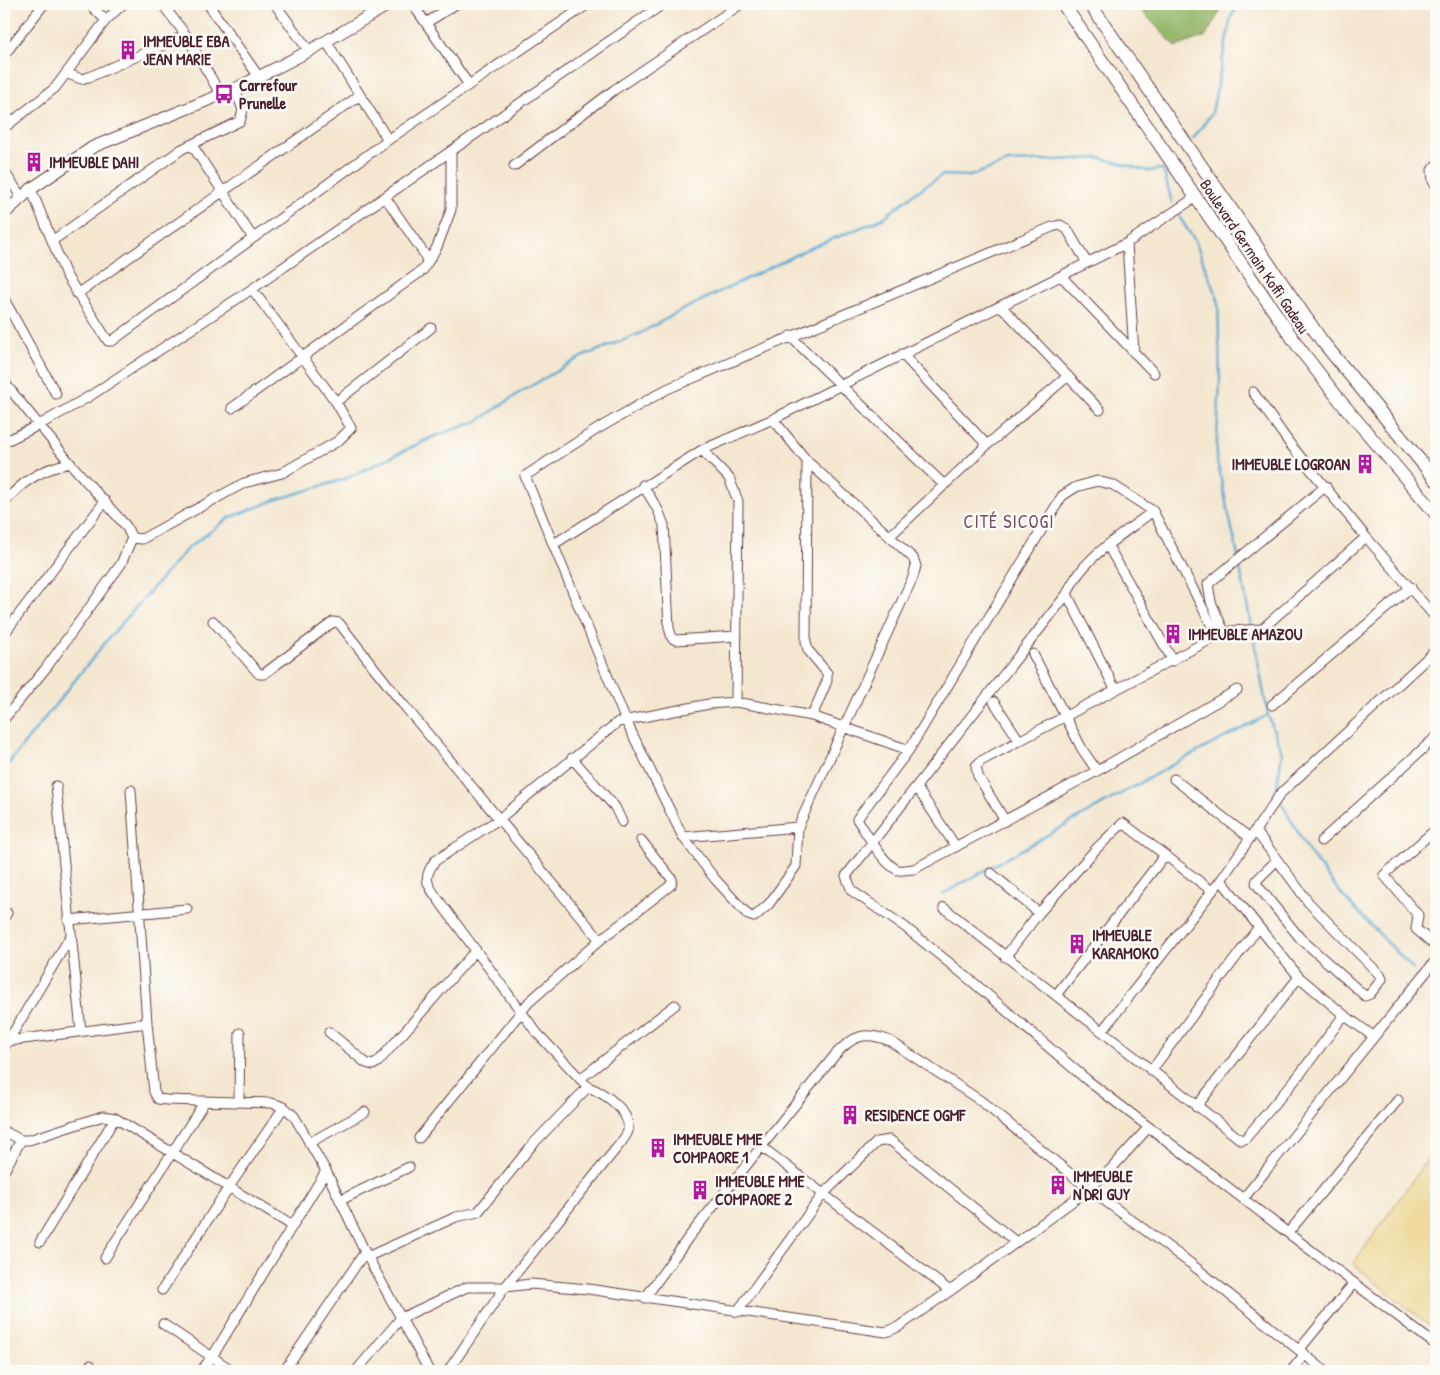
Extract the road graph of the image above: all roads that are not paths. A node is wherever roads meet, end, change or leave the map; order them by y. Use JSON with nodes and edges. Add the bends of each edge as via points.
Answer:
{"nodes":[{"id":1,"x":44,"y":4,"type":"edge"},
{"id":2,"x":89,"y":4,"type":"edge"},
{"id":3,"x":123,"y":4,"type":"edge"},
{"id":4,"x":162,"y":4,"type":"edge"},
{"id":5,"x":208,"y":4,"type":"edge"},
{"id":6,"x":275,"y":4,"type":"edge"},
{"id":7,"x":390,"y":4,"type":"edge"},
{"id":8,"x":456,"y":4,"type":"edge"},
{"id":9,"x":588,"y":4,"type":"edge"},
{"id":10,"x":663,"y":4,"type":"edge"},
{"id":11,"x":741,"y":4,"type":"edge"},
{"id":12,"x":1063,"y":4,"type":"edge"},
{"id":13,"x":1090,"y":4,"type":"edge"},
{"id":14,"x":416,"y":8,"type":"dead end"},
{"id":15,"x":106,"y":20,"type":"junction"},
{"id":16,"x":426,"y":23,"type":"junction"},
{"id":17,"x":186,"y":35,"type":"junction"},
{"id":18,"x":326,"y":42,"type":"junction"},
{"id":19,"x":309,"y":51,"type":"junction"},
{"id":20,"x":4,"y":56,"type":"edge"},
{"id":21,"x":66,"y":73,"type":"junction"},
{"id":22,"x":259,"y":77,"type":"junction"},
{"id":23,"x":469,"y":84,"type":"junction"},
{"id":24,"x":235,"y":89,"type":"junction"},
{"id":25,"x":221,"y":95,"type":"junction"},
{"id":26,"x":359,"y":96,"type":"junction"},
{"id":27,"x":4,"y":128,"type":"edge"},
{"id":28,"x":388,"y":140,"type":"junction"},
{"id":29,"x":192,"y":145,"type":"junction"},
{"id":30,"x":451,"y":151,"type":"junction"},
{"id":31,"x":1436,"y":165,"type":"edge"},
{"id":32,"x":514,"y":166,"type":"dead end"},
{"id":33,"x":4,"y":171,"type":"edge"},
{"id":34,"x":1436,"y":185,"type":"edge"},
{"id":35,"x":31,"y":188,"type":"junction"},
{"id":36,"x":222,"y":191,"type":"junction"},
{"id":37,"x":385,"y":197,"type":"junction"},
{"id":38,"x":1196,"y":197,"type":"junction"},
{"id":39,"x":22,"y":198,"type":"junction"},
{"id":40,"x":4,"y":214,"type":"edge"},
{"id":41,"x":253,"y":238,"type":"junction"},
{"id":42,"x":52,"y":242,"type":"junction"},
{"id":43,"x":1127,"y":243,"type":"junction"},
{"id":44,"x":427,"y":263,"type":"junction"},
{"id":45,"x":1087,"y":263,"type":"junction"},
{"id":46,"x":1061,"y":276,"type":"junction"},
{"id":47,"x":252,"y":289,"type":"junction"},
{"id":48,"x":77,"y":294,"type":"junction"},
{"id":49,"x":4,"y":299,"type":"edge"},
{"id":50,"x":1000,"y":306,"type":"junction"},
{"id":51,"x":431,"y":328,"type":"dead end"},
{"id":52,"x":790,"y":336,"type":"junction"},
{"id":53,"x":1134,"y":353,"type":"junction"},
{"id":54,"x":902,"y":354,"type":"junction"},
{"id":55,"x":303,"y":356,"type":"junction"},
{"id":56,"x":1154,"y":373,"type":"dead end"},
{"id":57,"x":1068,"y":376,"type":"junction"},
{"id":58,"x":4,"y":382,"type":"edge"},
{"id":59,"x":840,"y":384,"type":"junction"},
{"id":60,"x":1253,"y":392,"type":"dead end"},
{"id":61,"x":56,"y":394,"type":"dead end"},
{"id":62,"x":336,"y":402,"type":"junction"},
{"id":63,"x":232,"y":408,"type":"dead end"},
{"id":64,"x":1100,"y":410,"type":"dead end"},
{"id":65,"x":773,"y":419,"type":"junction"},
{"id":66,"x":39,"y":425,"type":"junction"},
{"id":67,"x":4,"y":442,"type":"edge"},
{"id":68,"x":987,"y":445,"type":"junction"},
{"id":69,"x":702,"y":450,"type":"junction"},
{"id":70,"x":807,"y":461,"type":"junction"},
{"id":71,"x":70,"y":463,"type":"junction"},
{"id":72,"x":1436,"y":480,"type":"edge"},
{"id":73,"x":944,"y":485,"type":"junction"},
{"id":74,"x":643,"y":486,"type":"junction"},
{"id":75,"x":1326,"y":486,"type":"junction"},
{"id":76,"x":105,"y":502,"type":"junction"},
{"id":77,"x":4,"y":503,"type":"edge"},
{"id":78,"x":1153,"y":511,"type":"junction"},
{"id":79,"x":1436,"y":514,"type":"edge"},
{"id":80,"x":890,"y":536,"type":"junction"},
{"id":81,"x":1366,"y":537,"type":"junction"},
{"id":82,"x":132,"y":538,"type":"junction"},
{"id":83,"x":554,"y":544,"type":"junction"},
{"id":84,"x":1108,"y":546,"type":"junction"},
{"id":85,"x":1411,"y":587,"type":"junction"},
{"id":86,"x":1067,"y":594,"type":"junction"},
{"id":87,"x":1436,"y":618,"type":"edge"},
{"id":88,"x":213,"y":621,"type":"dead end"},
{"id":89,"x":4,"y":634,"type":"edge"},
{"id":90,"x":1224,"y":634,"type":"junction"},
{"id":91,"x":736,"y":636,"type":"junction"},
{"id":92,"x":1436,"y":650,"type":"edge"},
{"id":93,"x":1033,"y":654,"type":"dead end"},
{"id":94,"x":1173,"y":661,"type":"junction"},
{"id":95,"x":1115,"y":689,"type":"junction"},
{"id":96,"x":1237,"y":690,"type":"dead end"},
{"id":97,"x":736,"y":702,"type":"junction"},
{"id":98,"x":994,"y":702,"type":"dead end"},
{"id":99,"x":1272,"y":705,"type":"dead end"},
{"id":100,"x":812,"y":716,"type":"junction"},
{"id":101,"x":1065,"y":716,"type":"junction"},
{"id":102,"x":4,"y":719,"type":"edge"},
{"id":103,"x":626,"y":721,"type":"junction"},
{"id":104,"x":844,"y":726,"type":"junction"},
{"id":105,"x":1436,"y":737,"type":"edge"},
{"id":106,"x":1019,"y":740,"type":"junction"},
{"id":107,"x":909,"y":750,"type":"junction"},
{"id":108,"x":572,"y":758,"type":"junction"},
{"id":109,"x":1097,"y":771,"type":"junction"},
{"id":110,"x":1174,"y":779,"type":"dead end"},
{"id":111,"x":56,"y":786,"type":"dead end"},
{"id":112,"x":917,"y":788,"type":"junction"},
{"id":113,"x":131,"y":790,"type":"dead end"},
{"id":114,"x":499,"y":819,"type":"junction"},
{"id":115,"x":1005,"y":821,"type":"junction"},
{"id":116,"x":622,"y":822,"type":"dead end"},
{"id":117,"x":798,"y":827,"type":"junction"},
{"id":118,"x":1436,"y":829,"type":"edge"},
{"id":119,"x":1252,"y":834,"type":"junction"},
{"id":120,"x":682,"y":837,"type":"junction"},
{"id":121,"x":640,"y":840,"type":"dead end"},
{"id":122,"x":872,"y":841,"type":"junction"},
{"id":123,"x":1321,"y":841,"type":"dead end"},
{"id":124,"x":956,"y":847,"type":"junction"},
{"id":125,"x":1166,"y":855,"type":"junction"},
{"id":126,"x":1278,"y":860,"type":"junction"},
{"id":127,"x":990,"y":873,"type":"dead end"},
{"id":128,"x":1221,"y":880,"type":"junction"},
{"id":129,"x":1212,"y":891,"type":"junction"},
{"id":130,"x":944,"y":908,"type":"dead end"},
{"id":131,"x":187,"y":909,"type":"dead end"},
{"id":132,"x":140,"y":913,"type":"junction"},
{"id":133,"x":1039,"y":913,"type":"junction"},
{"id":134,"x":68,"y":920,"type":"junction"},
{"id":135,"x":1258,"y":928,"type":"junction"},
{"id":136,"x":70,"y":937,"type":"junction"},
{"id":137,"x":600,"y":940,"type":"junction"},
{"id":138,"x":1436,"y":946,"type":"edge"},
{"id":139,"x":476,"y":950,"type":"junction"},
{"id":140,"x":1005,"y":957,"type":"junction"},
{"id":141,"x":1436,"y":960,"type":"edge"},
{"id":142,"x":1299,"y":977,"type":"junction"},
{"id":143,"x":1056,"y":995,"type":"junction"},
{"id":144,"x":675,"y":1005,"type":"dead end"},
{"id":145,"x":522,"y":1013,"type":"junction"},
{"id":146,"x":1344,"y":1016,"type":"junction"},
{"id":147,"x":147,"y":1024,"type":"junction"},
{"id":148,"x":81,"y":1031,"type":"junction"},
{"id":149,"x":1102,"y":1031,"type":"junction"},
{"id":150,"x":329,"y":1032,"type":"dead end"},
{"id":151,"x":240,"y":1033,"type":"dead end"},
{"id":152,"x":1373,"y":1036,"type":"junction"},
{"id":153,"x":6,"y":1044,"type":"edge"},
{"id":154,"x":1151,"y":1071,"type":"junction"},
{"id":155,"x":580,"y":1079,"type":"junction"},
{"id":156,"x":588,"y":1087,"type":"junction"},
{"id":157,"x":205,"y":1100,"type":"junction"},
{"id":158,"x":1398,"y":1100,"type":"dead end"},
{"id":159,"x":239,"y":1101,"type":"junction"},
{"id":160,"x":284,"y":1107,"type":"junction"},
{"id":161,"x":1196,"y":1107,"type":"junction"},
{"id":162,"x":365,"y":1112,"type":"dead end"},
{"id":163,"x":115,"y":1118,"type":"junction"},
{"id":164,"x":1148,"y":1128,"type":"junction"},
{"id":165,"x":4,"y":1131,"type":"edge"},
{"id":166,"x":418,"y":1138,"type":"dead end"},
{"id":167,"x":21,"y":1140,"type":"junction"},
{"id":168,"x":309,"y":1143,"type":"junction"},
{"id":169,"x":762,"y":1148,"type":"junction"},
{"id":170,"x":173,"y":1152,"type":"junction"},
{"id":171,"x":409,"y":1167,"type":"dead end"},
{"id":172,"x":4,"y":1171,"type":"edge"},
{"id":173,"x":326,"y":1172,"type":"junction"},
{"id":174,"x":229,"y":1187,"type":"junction"},
{"id":175,"x":1088,"y":1189,"type":"junction"},
{"id":176,"x":823,"y":1194,"type":"junction"},
{"id":177,"x":1243,"y":1199,"type":"junction"},
{"id":178,"x":341,"y":1200,"type":"junction"},
{"id":179,"x":292,"y":1226,"type":"junction"},
{"id":180,"x":1288,"y":1233,"type":"junction"},
{"id":181,"x":40,"y":1242,"type":"dead end"},
{"id":182,"x":1016,"y":1242,"type":"junction"},
{"id":183,"x":366,"y":1254,"type":"junction"},
{"id":184,"x":105,"y":1258,"type":"dead end"},
{"id":185,"x":1353,"y":1284,"type":"junction"},
{"id":186,"x":505,"y":1287,"type":"junction"},
{"id":187,"x":162,"y":1290,"type":"dead end"},
{"id":188,"x":950,"y":1291,"type":"junction"},
{"id":189,"x":645,"y":1298,"type":"junction"},
{"id":190,"x":737,"y":1312,"type":"junction"},
{"id":191,"x":401,"y":1318,"type":"junction"},
{"id":192,"x":163,"y":1324,"type":"dead end"},
{"id":193,"x":1436,"y":1345,"type":"edge"},
{"id":194,"x":1302,"y":1352,"type":"junction"},
{"id":195,"x":212,"y":1357,"type":"junction"},
{"id":196,"x":201,"y":1371,"type":"edge"},
{"id":197,"x":233,"y":1371,"type":"edge"},
{"id":198,"x":284,"y":1371,"type":"edge"},
{"id":199,"x":356,"y":1371,"type":"edge"},
{"id":200,"x":429,"y":1371,"type":"edge"},
{"id":201,"x":448,"y":1371,"type":"edge"},
{"id":202,"x":1291,"y":1371,"type":"edge"},
{"id":203,"x":1325,"y":1371,"type":"edge"}],
"edges":[{"from":1,"to":20,"type":"street"},
{"from":2,"to":15,"type":"street"},
{"from":3,"to":15,"type":"street"},
{"from":4,"to":17,"type":"street"},
{"from":5,"to":22,"type":"street"},
{"from":6,"to":19,"type":"street"},
{"from":7,"to":18,"type":"street"},
{"from":8,"to":16,"type":"street"},
{"from":9,"to":23,"type":"street"},
{"from":10,"to":30,"type":"street"},
{"from":11,"to":32,"type":"street","via":[[614,90]]},
{"from":12,"to":38,"type":"main road","name":"Boulevard Germain Koffi Gadeau"},
{"from":13,"to":72,"type":"main road","name":"Boulevard Germain Koffi Gadeau","via":[[1322,341]]},
{"from":14,"to":16,"type":"street"},
{"from":15,"to":21,"type":"street"},
{"from":16,"to":23,"type":"street"},
{"from":17,"to":21,"type":"street","via":[[89,77],[81,79]]},
{"from":17,"to":25,"type":"street"},
{"from":18,"to":19,"type":"street"},
{"from":18,"to":26,"type":"street"},
{"from":19,"to":22,"type":"street"},
{"from":21,"to":27,"type":"street","via":[[55,88]]},
{"from":22,"to":24,"type":"street"},
{"from":23,"to":28,"type":"street"},
{"from":24,"to":25,"type":"street"},
{"from":24,"to":29,"type":"street","via":[[243,110],[240,121]]},
{"from":25,"to":35,"type":"street","via":[[93,146]]},
{"from":26,"to":28,"type":"street"},
{"from":26,"to":36,"type":"street"},
{"from":28,"to":41,"type":"street"},
{"from":29,"to":36,"type":"street"},
{"from":29,"to":42,"type":"street"},
{"from":30,"to":37,"type":"street"},
{"from":30,"to":44,"type":"street","via":[[451,210],[443,235]]},
{"from":31,"to":34,"type":"street","via":[[1432,170]]},
{"from":33,"to":39,"type":"street"},
{"from":35,"to":39,"type":"street"},
{"from":35,"to":42,"type":"street"},
{"from":36,"to":41,"type":"street"},
{"from":36,"to":48,"type":"street"},
{"from":37,"to":44,"type":"street"},
{"from":37,"to":47,"type":"street"},
{"from":38,"to":43,"type":"street"},
{"from":38,"to":79,"type":"main road","name":"Boulevard Germain Koffi Gadeau","via":[[1306,357]]},
{"from":39,"to":40,"type":"street"},
{"from":41,"to":48,"type":"street","via":[[112,341],[108,341]]},
{"from":42,"to":48,"type":"street"},
{"from":43,"to":45,"type":"street"},
{"from":43,"to":53,"type":"street"},
{"from":44,"to":55,"type":"street","via":[[423,270]]},
{"from":45,"to":46,"type":"street"},
{"from":45,"to":52,"type":"street","via":[[1067,229],[1060,225]]},
{"from":46,"to":50,"type":"street"},
{"from":46,"to":53,"type":"street"},
{"from":47,"to":55,"type":"street"},
{"from":47,"to":66,"type":"street","via":[[90,396]]},
{"from":49,"to":61,"type":"street"},
{"from":50,"to":54,"type":"street"},
{"from":50,"to":57,"type":"street"},
{"from":51,"to":62,"type":"street"},
{"from":52,"to":59,"type":"street"},
{"from":52,"to":83,"type":"street","via":[[646,400],[526,476]]},
{"from":53,"to":56,"type":"street"},
{"from":54,"to":59,"type":"street"},
{"from":54,"to":68,"type":"street"},
{"from":55,"to":62,"type":"street"},
{"from":55,"to":63,"type":"street"},
{"from":57,"to":64,"type":"street"},
{"from":57,"to":68,"type":"street"},
{"from":58,"to":66,"type":"street"},
{"from":59,"to":65,"type":"street"},
{"from":59,"to":73,"type":"street"},
{"from":60,"to":75,"type":"street","via":[[1290,444]]},
{"from":62,"to":82,"type":"street","via":[[351,428],[338,441],[282,473],[244,483],[142,539]]},
{"from":65,"to":69,"type":"street"},
{"from":65,"to":70,"type":"street"},
{"from":66,"to":67,"type":"street"},
{"from":66,"to":71,"type":"street"},
{"from":68,"to":73,"type":"street"},
{"from":69,"to":74,"type":"street"},
{"from":69,"to":91,"type":"street","via":[[729,478],[738,501]]},
{"from":70,"to":80,"type":"street"},
{"from":70,"to":100,"type":"street","via":[[806,642],[808,650],[827,673],[827,682]]},
{"from":71,"to":76,"type":"street"},
{"from":71,"to":77,"type":"street","via":[[32,476]]},
{"from":73,"to":80,"type":"street"},
{"from":74,"to":83,"type":"street"},
{"from":74,"to":91,"type":"street","via":[[664,525],[672,638]]},
{"from":75,"to":81,"type":"street"},
{"from":75,"to":90,"type":"street","via":[[1233,566],[1211,579],[1208,584],[1211,602]]},
{"from":76,"to":82,"type":"street"},
{"from":76,"to":89,"type":"street"},
{"from":78,"to":84,"type":"street"},
{"from":78,"to":90,"type":"street"},
{"from":78,"to":107,"type":"street","via":[[1127,493],[1097,481],[1076,487],[1062,496]]},
{"from":80,"to":104,"type":"street","via":[[916,566]]},
{"from":81,"to":85,"type":"street"},
{"from":81,"to":90,"type":"street","via":[[1262,629]]},
{"from":82,"to":102,"type":"street","via":[[121,564],[46,668]]},
{"from":83,"to":103,"type":"street"},
{"from":84,"to":86,"type":"street","via":[[1072,582]]},
{"from":84,"to":94,"type":"street"},
{"from":85,"to":87,"type":"street"},
{"from":85,"to":99,"type":"street"},
{"from":86,"to":95,"type":"street"},
{"from":86,"to":112,"type":"street"},
{"from":88,"to":114,"type":"street","via":[[259,674],[264,674],[333,622],[339,623]]},
{"from":90,"to":94,"type":"street"},
{"from":91,"to":97,"type":"street"},
{"from":92,"to":119,"type":"street","via":[[1281,793]]},
{"from":93,"to":101,"type":"street"},
{"from":94,"to":95,"type":"street"},
{"from":95,"to":101,"type":"street"},
{"from":96,"to":109,"type":"street"},
{"from":97,"to":100,"type":"street"},
{"from":97,"to":103,"type":"street","via":[[709,704]]},
{"from":98,"to":106,"type":"street"},
{"from":100,"to":104,"type":"street"},
{"from":101,"to":106,"type":"street"},
{"from":101,"to":109,"type":"street"},
{"from":103,"to":108,"type":"street","via":[[611,726]]},
{"from":103,"to":120,"type":"street"},
{"from":104,"to":107,"type":"street"},
{"from":104,"to":117,"type":"street"},
{"from":105,"to":123,"type":"street"},
{"from":106,"to":115,"type":"street","via":[[976,766],[978,776]]},
{"from":107,"to":122,"type":"street","via":[[857,819]]},
{"from":108,"to":114,"type":"street"},
{"from":108,"to":116,"type":"street","via":[[615,807]]},
{"from":109,"to":115,"type":"street"},
{"from":110,"to":119,"type":"street"},
{"from":111,"to":134,"type":"street"},
{"from":112,"to":122,"type":"street"},
{"from":112,"to":124,"type":"street"},
{"from":113,"to":132,"type":"street"},
{"from":114,"to":137,"type":"street"},
{"from":114,"to":139,"type":"street","via":[[435,861],[428,871],[427,883]]},
{"from":115,"to":124,"type":"street"},
{"from":117,"to":120,"type":"street"},
{"from":117,"to":120,"type":"street","via":[[796,866],[769,904],[754,917],[748,915],[715,879]]},
{"from":118,"to":138,"type":"street","via":[[1384,876],[1418,915],[1416,929]]},
{"from":119,"to":126,"type":"street"},
{"from":119,"to":128,"type":"street"},
{"from":121,"to":137,"type":"street","via":[[672,879],[672,884]]},
{"from":122,"to":124,"type":"street","via":[[899,871],[914,869]]},
{"from":122,"to":164,"type":"street","via":[[846,876],[852,891],[905,927]]},
{"from":125,"to":129,"type":"street"},
{"from":125,"to":133,"type":"street","via":[[1128,826],[1119,824]]},
{"from":125,"to":143,"type":"street"},
{"from":126,"to":126,"type":"street","via":[[1309,903],[1380,975],[1382,979],[1368,996],[1300,938],[1260,890],[1257,880]]},
{"from":127,"to":133,"type":"street"},
{"from":128,"to":129,"type":"street"},
{"from":128,"to":135,"type":"street"},
{"from":129,"to":149,"type":"street"},
{"from":130,"to":140,"type":"street"},
{"from":131,"to":132,"type":"street"},
{"from":132,"to":134,"type":"street"},
{"from":132,"to":147,"type":"street"},
{"from":133,"to":140,"type":"street"},
{"from":134,"to":136,"type":"street"},
{"from":135,"to":142,"type":"street"},
{"from":135,"to":154,"type":"street"},
{"from":136,"to":148,"type":"street"},
{"from":136,"to":153,"type":"street"},
{"from":137,"to":145,"type":"street","via":[[543,988]]},
{"from":139,"to":145,"type":"street"},
{"from":139,"to":150,"type":"street","via":[[373,1065],[366,1063]]},
{"from":140,"to":143,"type":"street"},
{"from":141,"to":152,"type":"street"},
{"from":142,"to":146,"type":"street"},
{"from":142,"to":161,"type":"street"},
{"from":143,"to":149,"type":"street"},
{"from":144,"to":155,"type":"street"},
{"from":145,"to":155,"type":"street"},
{"from":145,"to":166,"type":"street"},
{"from":146,"to":152,"type":"street"},
{"from":146,"to":161,"type":"street","via":[[1245,1140],[1236,1138]]},
{"from":147,"to":148,"type":"street"},
{"from":147,"to":157,"type":"street","via":[[154,1092],[158,1099]]},
{"from":148,"to":153,"type":"street"},
{"from":149,"to":154,"type":"street"},
{"from":151,"to":159,"type":"street"},
{"from":152,"to":177,"type":"street"},
{"from":154,"to":161,"type":"street"},
{"from":155,"to":156,"type":"street"},
{"from":156,"to":183,"type":"street","via":[[532,1145],[478,1212],[456,1217]]},
{"from":156,"to":186,"type":"street","via":[[618,1107],[628,1123],[628,1133]]},
{"from":157,"to":159,"type":"street"},
{"from":157,"to":170,"type":"street"},
{"from":158,"to":180,"type":"street"},
{"from":159,"to":160,"type":"street"},
{"from":160,"to":168,"type":"street","via":[[294,1116]]},
{"from":160,"to":174,"type":"street"},
{"from":162,"to":168,"type":"street"},
{"from":163,"to":167,"type":"street","via":[[103,1116]]},
{"from":163,"to":170,"type":"street"},
{"from":163,"to":181,"type":"street"},
{"from":164,"to":175,"type":"street"},
{"from":164,"to":177,"type":"street"},
{"from":165,"to":167,"type":"street"},
{"from":167,"to":172,"type":"street"},
{"from":168,"to":173,"type":"street"},
{"from":169,"to":175,"type":"street","via":[[844,1045],[864,1035],[875,1035],[890,1041],[981,1101]]},
{"from":169,"to":176,"type":"street"},
{"from":169,"to":189,"type":"street","via":[[688,1238]]},
{"from":170,"to":174,"type":"street"},
{"from":170,"to":184,"type":"street"},
{"from":171,"to":178,"type":"street"},
{"from":173,"to":178,"type":"street"},
{"from":173,"to":179,"type":"street"},
{"from":174,"to":179,"type":"street"},
{"from":174,"to":187,"type":"street"},
{"from":175,"to":182,"type":"street"},
{"from":175,"to":194,"type":"street","via":[[1144,1228]]},
{"from":176,"to":182,"type":"street","via":[[877,1142],[890,1140]]},
{"from":176,"to":188,"type":"street"},
{"from":176,"to":190,"type":"street"},
{"from":177,"to":180,"type":"street"},
{"from":178,"to":183,"type":"street"},
{"from":179,"to":195,"type":"street"},
{"from":180,"to":185,"type":"street"},
{"from":182,"to":188,"type":"street"},
{"from":183,"to":191,"type":"street"},
{"from":183,"to":198,"type":"street"},
{"from":185,"to":193,"type":"street"},
{"from":185,"to":194,"type":"street"},
{"from":186,"to":189,"type":"street","via":[[531,1284]]},
{"from":186,"to":191,"type":"street","via":[[468,1287]]},
{"from":186,"to":201,"type":"street"},
{"from":188,"to":190,"type":"street","via":[[886,1332]]},
{"from":189,"to":190,"type":"street"},
{"from":191,"to":199,"type":"street"},
{"from":191,"to":200,"type":"street"},
{"from":192,"to":195,"type":"street"},
{"from":194,"to":202,"type":"street"},
{"from":194,"to":203,"type":"street"},
{"from":195,"to":196,"type":"street"},
{"from":195,"to":197,"type":"street"}]}
